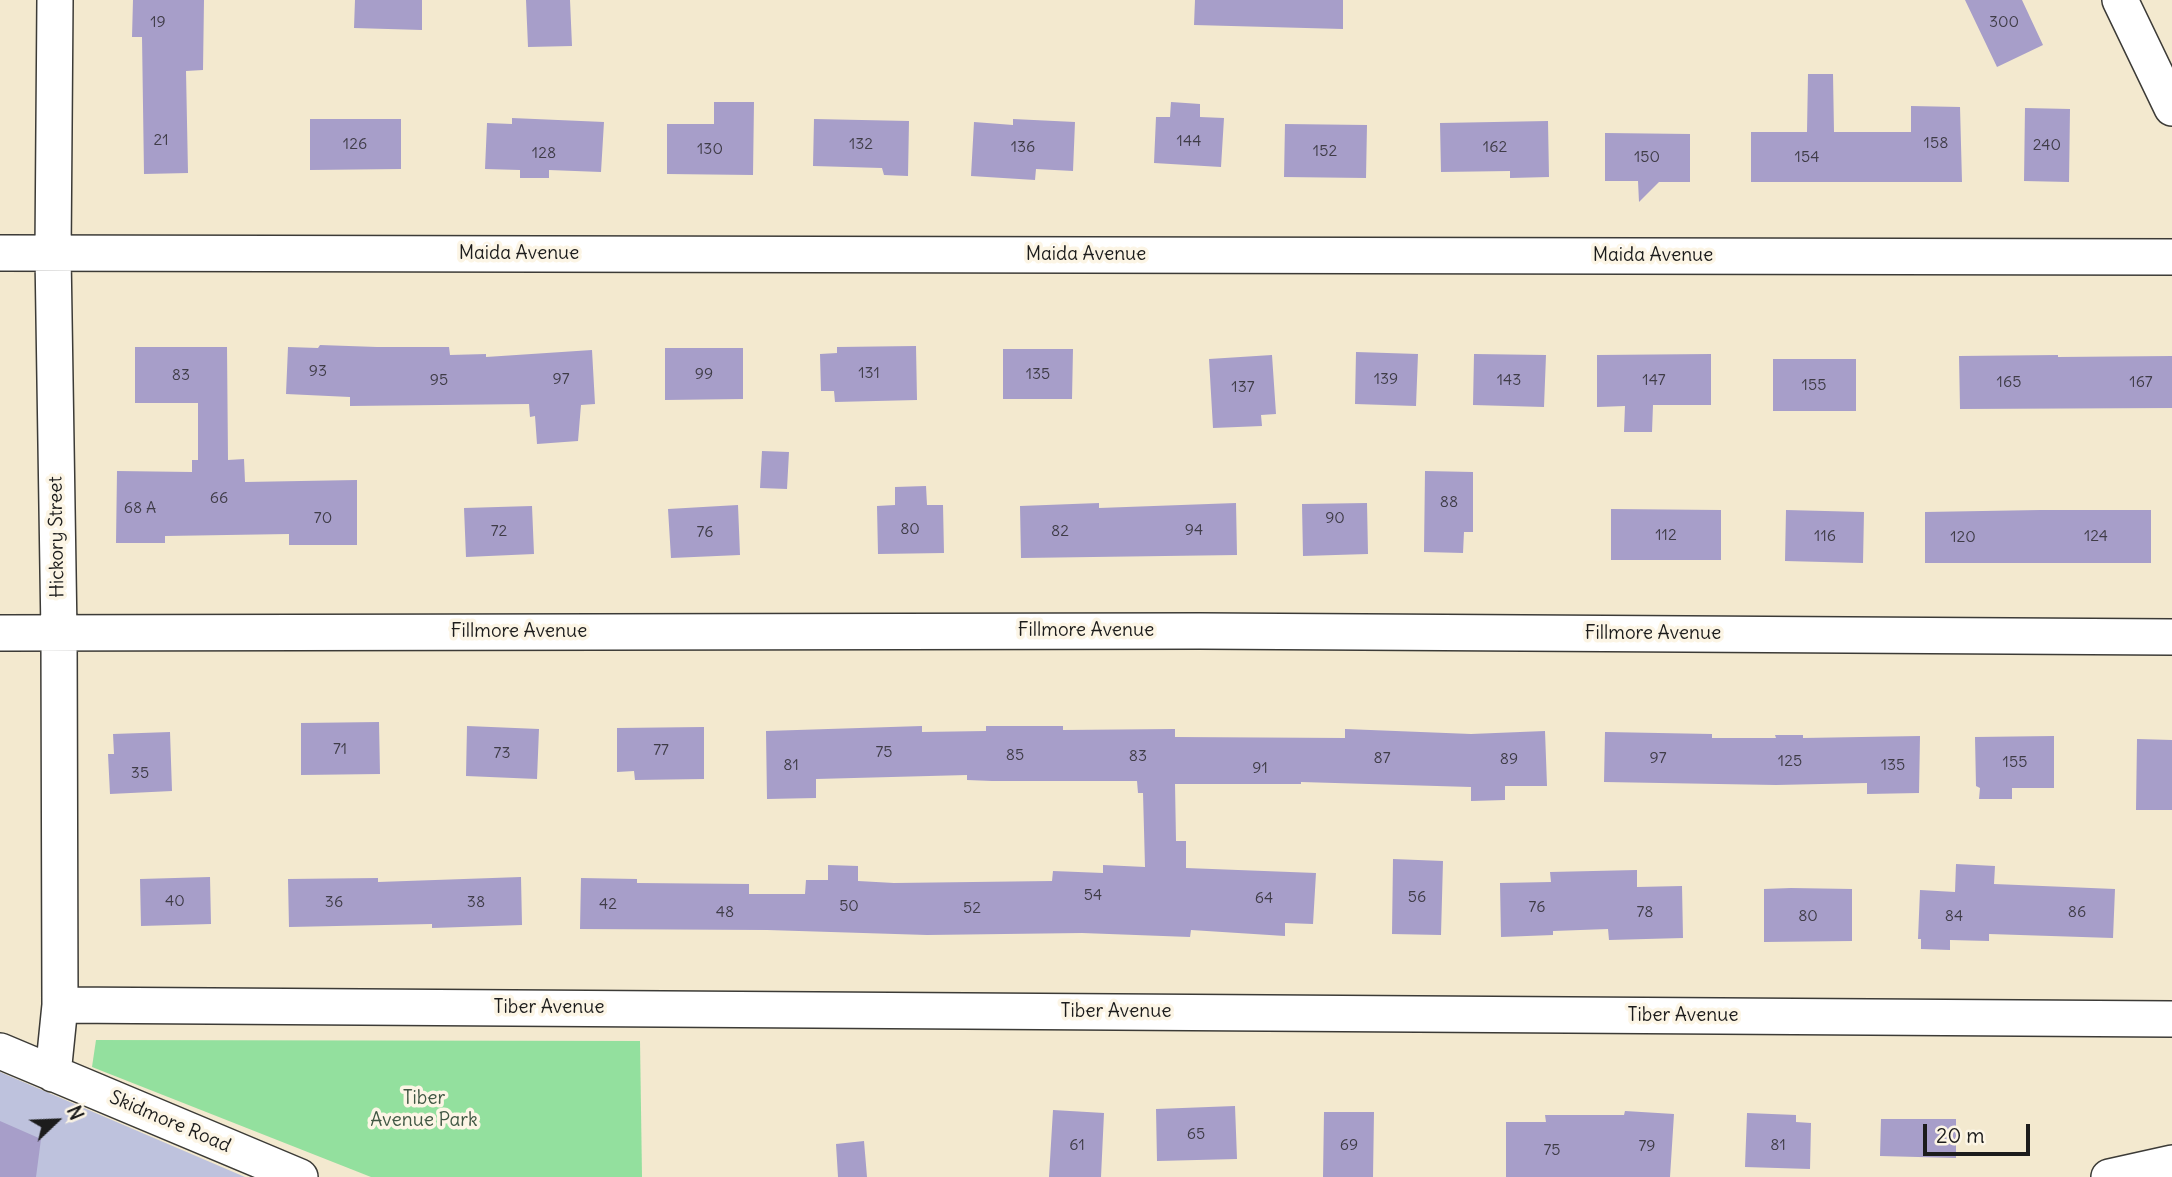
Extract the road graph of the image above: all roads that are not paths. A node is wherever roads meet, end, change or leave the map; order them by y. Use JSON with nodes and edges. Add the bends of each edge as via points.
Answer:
{"nodes":[{"id":1,"x":55,"y":0,"type":"edge"},
{"id":2,"x":2120,"y":0,"type":"edge"},
{"id":3,"x":2172,"y":108,"type":"edge"},
{"id":4,"x":0,"y":253,"type":"edge"},
{"id":5,"x":53,"y":254,"type":"junction"},
{"id":6,"x":2172,"y":257,"type":"edge"},
{"id":7,"x":0,"y":633,"type":"edge"},
{"id":8,"x":59,"y":634,"type":"junction"},
{"id":9,"x":2172,"y":637,"type":"edge"},
{"id":10,"x":60,"y":1005,"type":"junction"},
{"id":11,"x":2172,"y":1019,"type":"edge"},
{"id":12,"x":0,"y":1051,"type":"edge"},
{"id":13,"x":53,"y":1074,"type":"junction"},
{"id":14,"x":2172,"y":1163,"type":"edge"},
{"id":15,"x":300,"y":1177,"type":"edge"},
{"id":16,"x":2109,"y":1177,"type":"edge"}],
"edges":[{"from":1,"to":5,"type":"street","name":"Hickory Street"},
{"from":2,"to":3,"type":"street"},
{"from":4,"to":5,"type":"street","name":"Maida Avenue"},
{"from":5,"to":6,"type":"street","name":"Maida Avenue"},
{"from":5,"to":8,"type":"street","name":"Hickory Street"},
{"from":7,"to":8,"type":"street","name":"Fillmore Avenue"},
{"from":8,"to":9,"type":"street","name":"Fillmore Avenue","via":[[1200,631]]},
{"from":8,"to":10,"type":"street","name":"Hickory Street"},
{"from":10,"to":11,"type":"street","name":"Tiber Avenue"},
{"from":10,"to":13,"type":"street","name":"Hickory Street"},
{"from":12,"to":13,"type":"street","name":"Skidmore Road"},
{"from":13,"to":15,"type":"street","name":"Skidmore Road"},
{"from":14,"to":16,"type":"street"}]}
